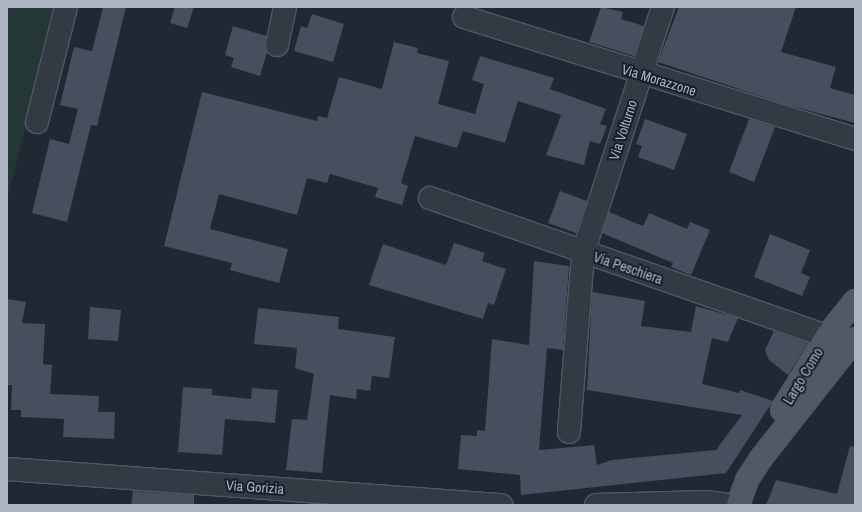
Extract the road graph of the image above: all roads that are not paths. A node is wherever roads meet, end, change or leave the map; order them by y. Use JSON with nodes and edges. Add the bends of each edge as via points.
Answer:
{"nodes":[{"id":1,"x":66,"y":7,"type":"edge"},
{"id":2,"x":285,"y":7,"type":"edge"},
{"id":3,"x":663,"y":7,"type":"edge"},
{"id":4,"x":464,"y":17,"type":"dead end"},
{"id":5,"x":277,"y":45,"type":"dead end"},
{"id":6,"x":640,"y":74,"type":"junction"},
{"id":7,"x":37,"y":122,"type":"dead end"},
{"id":8,"x":855,"y":139,"type":"edge"},
{"id":9,"x":430,"y":198,"type":"dead end"},
{"id":10,"x":583,"y":253,"type":"junction"},
{"id":11,"x":855,"y":301,"type":"edge"},
{"id":12,"x":827,"y":336,"type":"junction"},
{"id":13,"x":855,"y":339,"type":"edge"},
{"id":14,"x":569,"y":432,"type":"dead end"},
{"id":15,"x":762,"y":457,"type":"junction"},
{"id":16,"x":7,"y":469,"type":"edge"},
{"id":17,"x":502,"y":505,"type":"edge"},
{"id":18,"x":596,"y":505,"type":"edge"},
{"id":19,"x":729,"y":505,"type":"edge"},
{"id":20,"x":738,"y":505,"type":"edge"}],
"edges":[{"from":1,"to":7,"type":"street"},
{"from":2,"to":5,"type":"street"},
{"from":3,"to":6,"type":"street","name":"Via Volturno"},
{"from":4,"to":6,"type":"street","name":"Via Morazzone"},
{"from":6,"to":8,"type":"street","name":"Via Morazzone"},
{"from":6,"to":10,"type":"street","name":"Via Volturno"},
{"from":9,"to":10,"type":"street","name":"Via Peschiera"},
{"from":10,"to":12,"type":"street","name":"Via Peschiera"},
{"from":10,"to":14,"type":"street","name":"Via Volturno"},
{"from":11,"to":12,"type":"main road","name":"Largo Como"},
{"from":12,"to":15,"type":"main road","name":"Largo Como","via":[[785,404]]},
{"from":13,"to":15,"type":"main road","name":"Largo Como"},
{"from":15,"to":20,"type":"main road","name":"Largo Como","via":[[747,480]]},
{"from":16,"to":17,"type":"street","name":"Via Gorizia"},
{"from":18,"to":19,"type":"street","via":[[706,502]]}]}
